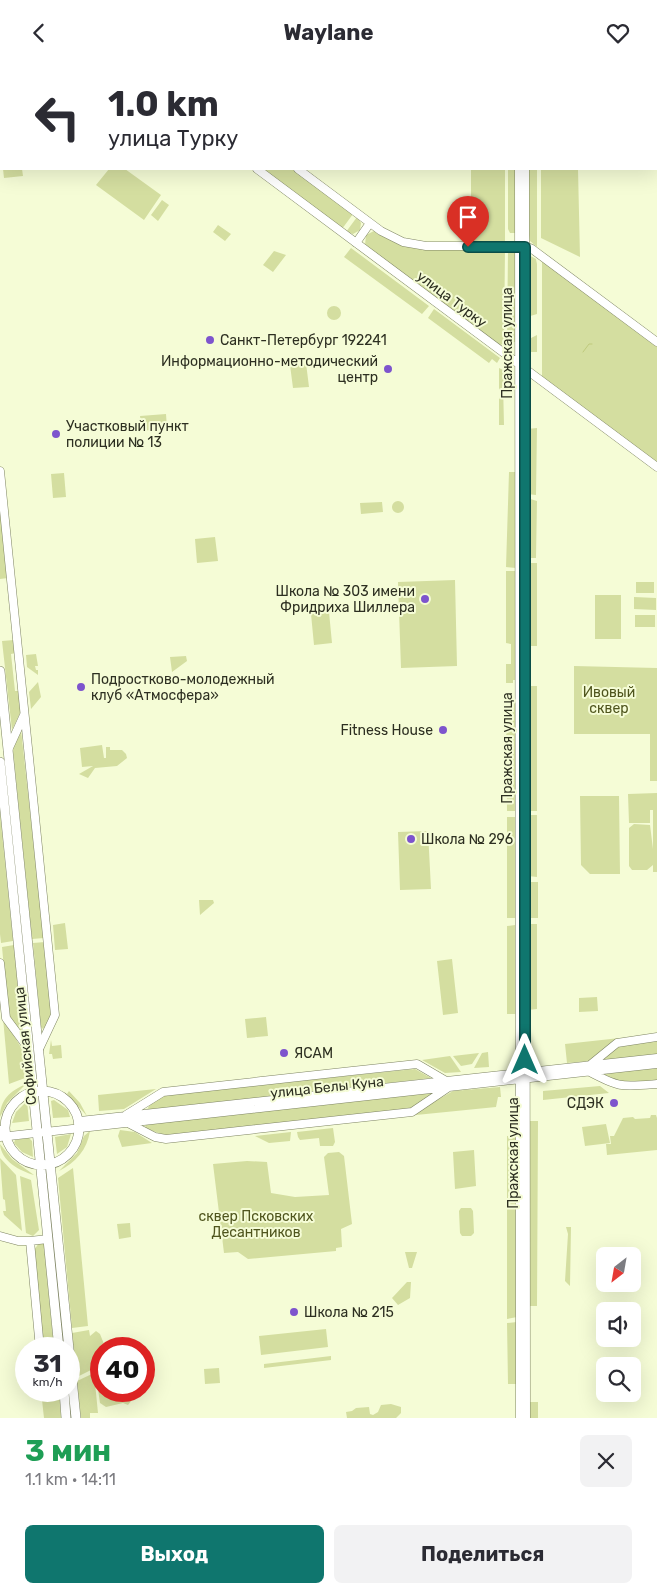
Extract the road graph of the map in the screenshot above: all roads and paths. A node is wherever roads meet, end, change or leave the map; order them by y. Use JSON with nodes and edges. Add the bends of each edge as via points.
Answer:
{"nodes":[{"id":1,"x":257,"y":170,"type":"edge"},
{"id":2,"x":299,"y":170,"type":"edge"},
{"id":3,"x":519,"y":170,"type":"edge"},
{"id":4,"x":525,"y":170,"type":"edge"},
{"id":5,"x":370,"y":223,"type":"junction"},
{"id":6,"x":356,"y":243,"type":"junction"},
{"id":7,"x":522,"y":246,"type":"junction"},
{"id":8,"x":657,"y":342,"type":"edge"},
{"id":9,"x":522,"y":367,"type":"junction"},
{"id":10,"x":657,"y":467,"type":"edge"},
{"id":11,"x":0,"y":471,"type":"edge"},
{"id":12,"x":0,"y":671,"type":"edge"},
{"id":13,"x":25,"y":715,"type":"junction"},
{"id":14,"x":8,"y":750,"type":"junction"},
{"id":15,"x":0,"y":762,"type":"edge"},
{"id":16,"x":8,"y":798,"type":"junction"},
{"id":17,"x":0,"y":963,"type":"edge"},
{"id":18,"x":657,"y":1037,"type":"edge"},
{"id":19,"x":29,"y":1049,"type":"junction"},
{"id":20,"x":39,"y":1049,"type":"junction"},
{"id":21,"x":657,"y":1058,"type":"edge"},
{"id":22,"x":657,"y":1064,"type":"edge"},
{"id":23,"x":589,"y":1068,"type":"junction"},
{"id":24,"x":522,"y":1075,"type":"junction"},
{"id":25,"x":447,"y":1084,"type":"junction"},
{"id":26,"x":657,"y":1084,"type":"edge"},
{"id":27,"x":38,"y":1091,"type":"junction"},
{"id":28,"x":126,"y":1119,"type":"junction"},
{"id":29,"x":80,"y":1125,"type":"junction"},
{"id":30,"x":48,"y":1132,"type":"junction"},
{"id":31,"x":2,"y":1133,"type":"edge"},
{"id":32,"x":38,"y":1133,"type":"junction"},
{"id":33,"x":46,"y":1165,"type":"junction"},
{"id":34,"x":0,"y":1236,"type":"edge"},
{"id":35,"x":48,"y":1239,"type":"junction"},
{"id":36,"x":30,"y":1241,"type":"junction"},
{"id":37,"x":39,"y":1337,"type":"edge"},
{"id":38,"x":58,"y":1337,"type":"edge"},
{"id":39,"x":65,"y":1402,"type":"edge"},
{"id":40,"x":66,"y":1418,"type":"edge"},
{"id":41,"x":76,"y":1418,"type":"edge"},
{"id":42,"x":520,"y":1418,"type":"edge"},
{"id":43,"x":526,"y":1418,"type":"edge"}],
"edges":[{"from":1,"to":6,"type":"street","name":"улица Турку"},
{"from":2,"to":5,"type":"street"},
{"from":3,"to":7,"type":"street","name":"Пражская улица"},
{"from":4,"to":7,"type":"street","name":"Пражская улица"},
{"from":5,"to":6,"type":"street"},
{"from":5,"to":7,"type":"street","via":[[394,239],[419,246]]},
{"from":6,"to":9,"type":"street","name":"улица Турку"},
{"from":7,"to":8,"type":"street","via":[[532,249]]},
{"from":7,"to":9,"type":"street","name":"Пражская улица"},
{"from":9,"to":10,"type":"street","name":"улица Турку"},
{"from":9,"to":24,"type":"street","name":"Пражская улица"},
{"from":11,"to":13,"type":"street"},
{"from":12,"to":14,"type":"main road","name":"Софийская улица"},
{"from":13,"to":14,"type":"street"},
{"from":13,"to":20,"type":"street","via":[[55,1015]]},
{"from":14,"to":16,"type":"main road","name":"Софийская улица"},
{"from":15,"to":16,"type":"main road","name":"Софийская улица"},
{"from":16,"to":19,"type":"main road","name":"Софийская улица"},
{"from":16,"to":20,"type":"main road","name":"Софийская улица"},
{"from":17,"to":19,"type":"street","via":[[6,1018]]},
{"from":18,"to":23,"type":"street","via":[[617,1043]]},
{"from":19,"to":27,"type":"main road","name":"Софийская улица"},
{"from":20,"to":27,"type":"main road","name":"Софийская улица"},
{"from":21,"to":23,"type":"street","name":"улица Белы Куна"},
{"from":22,"to":23,"type":"street","name":"улица Белы Куна"},
{"from":23,"to":24,"type":"street","name":"улица Белы Куна"},
{"from":23,"to":26,"type":"street","via":[[616,1085]]},
{"from":24,"to":25,"type":"street","name":"улица Белы Куна"},
{"from":24,"to":42,"type":"street","name":"Пражская улица"},
{"from":24,"to":43,"type":"street","name":"Пражская улица"},
{"from":25,"to":28,"type":"street","name":"улица Белы Куна"},
{"from":25,"to":28,"type":"street","via":[[417,1065],[253,1082],[163,1092]]},
{"from":25,"to":28,"type":"street","via":[[418,1109],[393,1114],[166,1139],[155,1137]]},
{"from":27,"to":29,"type":"main road","via":[[68,1102]]},
{"from":27,"to":30,"type":"main road","name":"Софийская улица"},
{"from":27,"to":31,"type":"main road","via":[[18,1099],[11,1108]]},
{"from":27,"to":32,"type":"main road","name":"Софийская улица"},
{"from":28,"to":29,"type":"street","name":"улица Белы Куна"},
{"from":29,"to":30,"type":"street","name":"улица Белы Куна"},
{"from":29,"to":33,"type":"main road","via":[[69,1152]]},
{"from":30,"to":32,"type":"street","name":"улица Белы Куна"},
{"from":30,"to":33,"type":"main road","name":"Софийская улица"},
{"from":31,"to":32,"type":"street","name":"улица Белы Куна"},
{"from":31,"to":33,"type":"main road","via":[[18,1157]]},
{"from":32,"to":33,"type":"main road","name":"Софийская улица"},
{"from":33,"to":35,"type":"main road","name":"Софийская улица"},
{"from":33,"to":41,"type":"main road","name":"Софийская улица"},
{"from":34,"to":36,"type":"street"},
{"from":35,"to":36,"type":"street"},
{"from":35,"to":38,"type":"main road","name":"Софийская улица"},
{"from":36,"to":37,"type":"street"},
{"from":39,"to":40,"type":"main road"}]}
